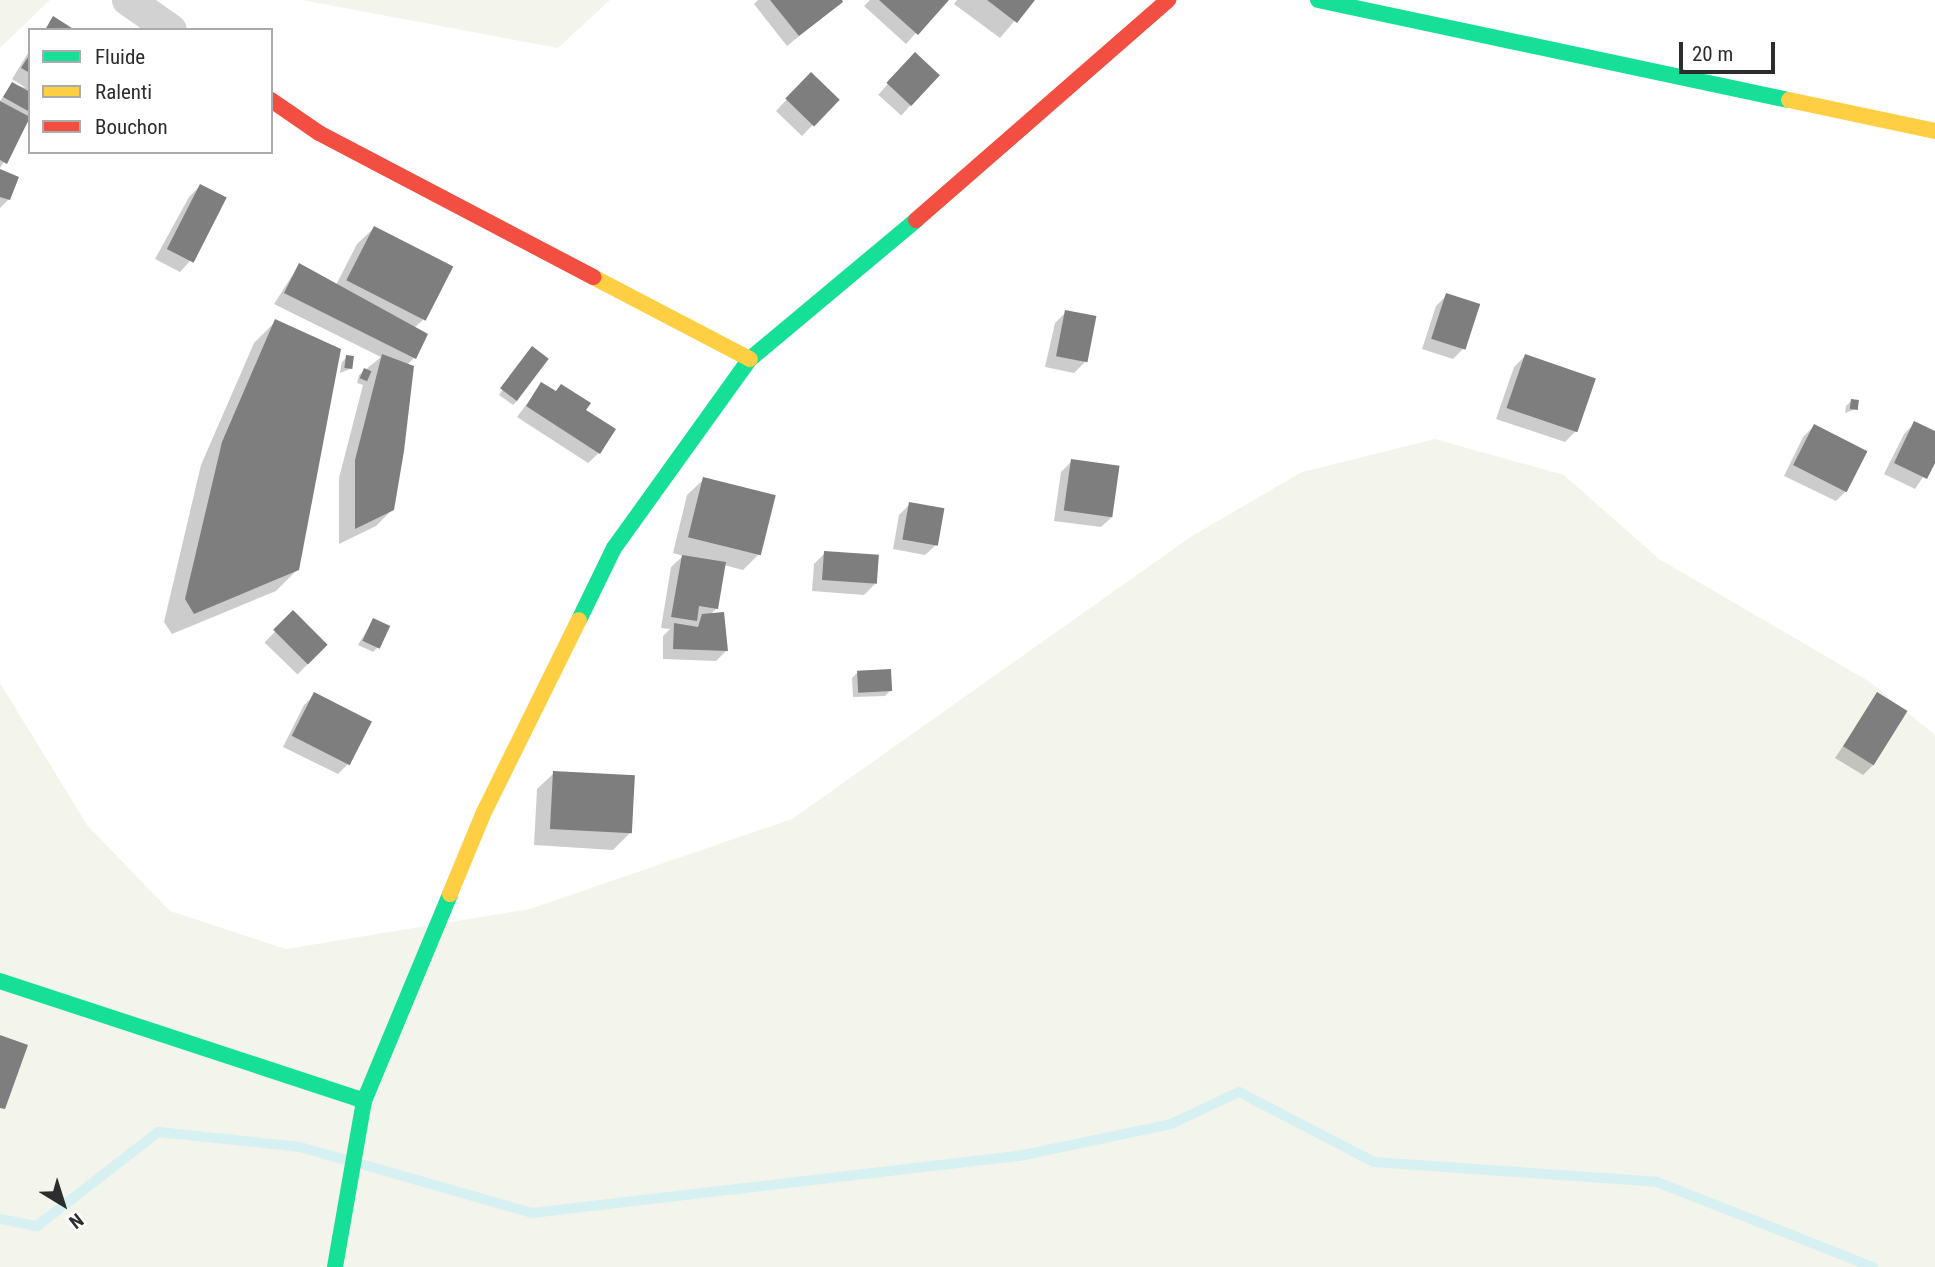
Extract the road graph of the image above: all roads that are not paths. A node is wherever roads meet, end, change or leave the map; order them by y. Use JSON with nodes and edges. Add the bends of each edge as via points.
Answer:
{"nodes":[{"id":1,"x":128,"y":0,"type":"edge"},
{"id":2,"x":1168,"y":0,"type":"edge"},
{"id":3,"x":1318,"y":0,"type":"edge"},
{"id":4,"x":168,"y":28,"type":"edge"},
{"id":5,"x":273,"y":101,"type":"edge"},
{"id":6,"x":1935,"y":131,"type":"edge"},
{"id":7,"x":751,"y":359,"type":"junction"},
{"id":8,"x":0,"y":981,"type":"edge"},
{"id":9,"x":363,"y":1101,"type":"junction"},
{"id":10,"x":335,"y":1267,"type":"edge"}],
"edges":[{"from":1,"to":4,"type":"street"},
{"from":2,"to":7,"type":"street","via":[[960,184]]},
{"from":3,"to":6,"type":"street"},
{"from":5,"to":7,"type":"street","via":[[319,133]]},
{"from":7,"to":9,"type":"street","via":[[614,548],[484,813]]},
{"from":8,"to":9,"type":"street"},
{"from":9,"to":10,"type":"street"}]}
